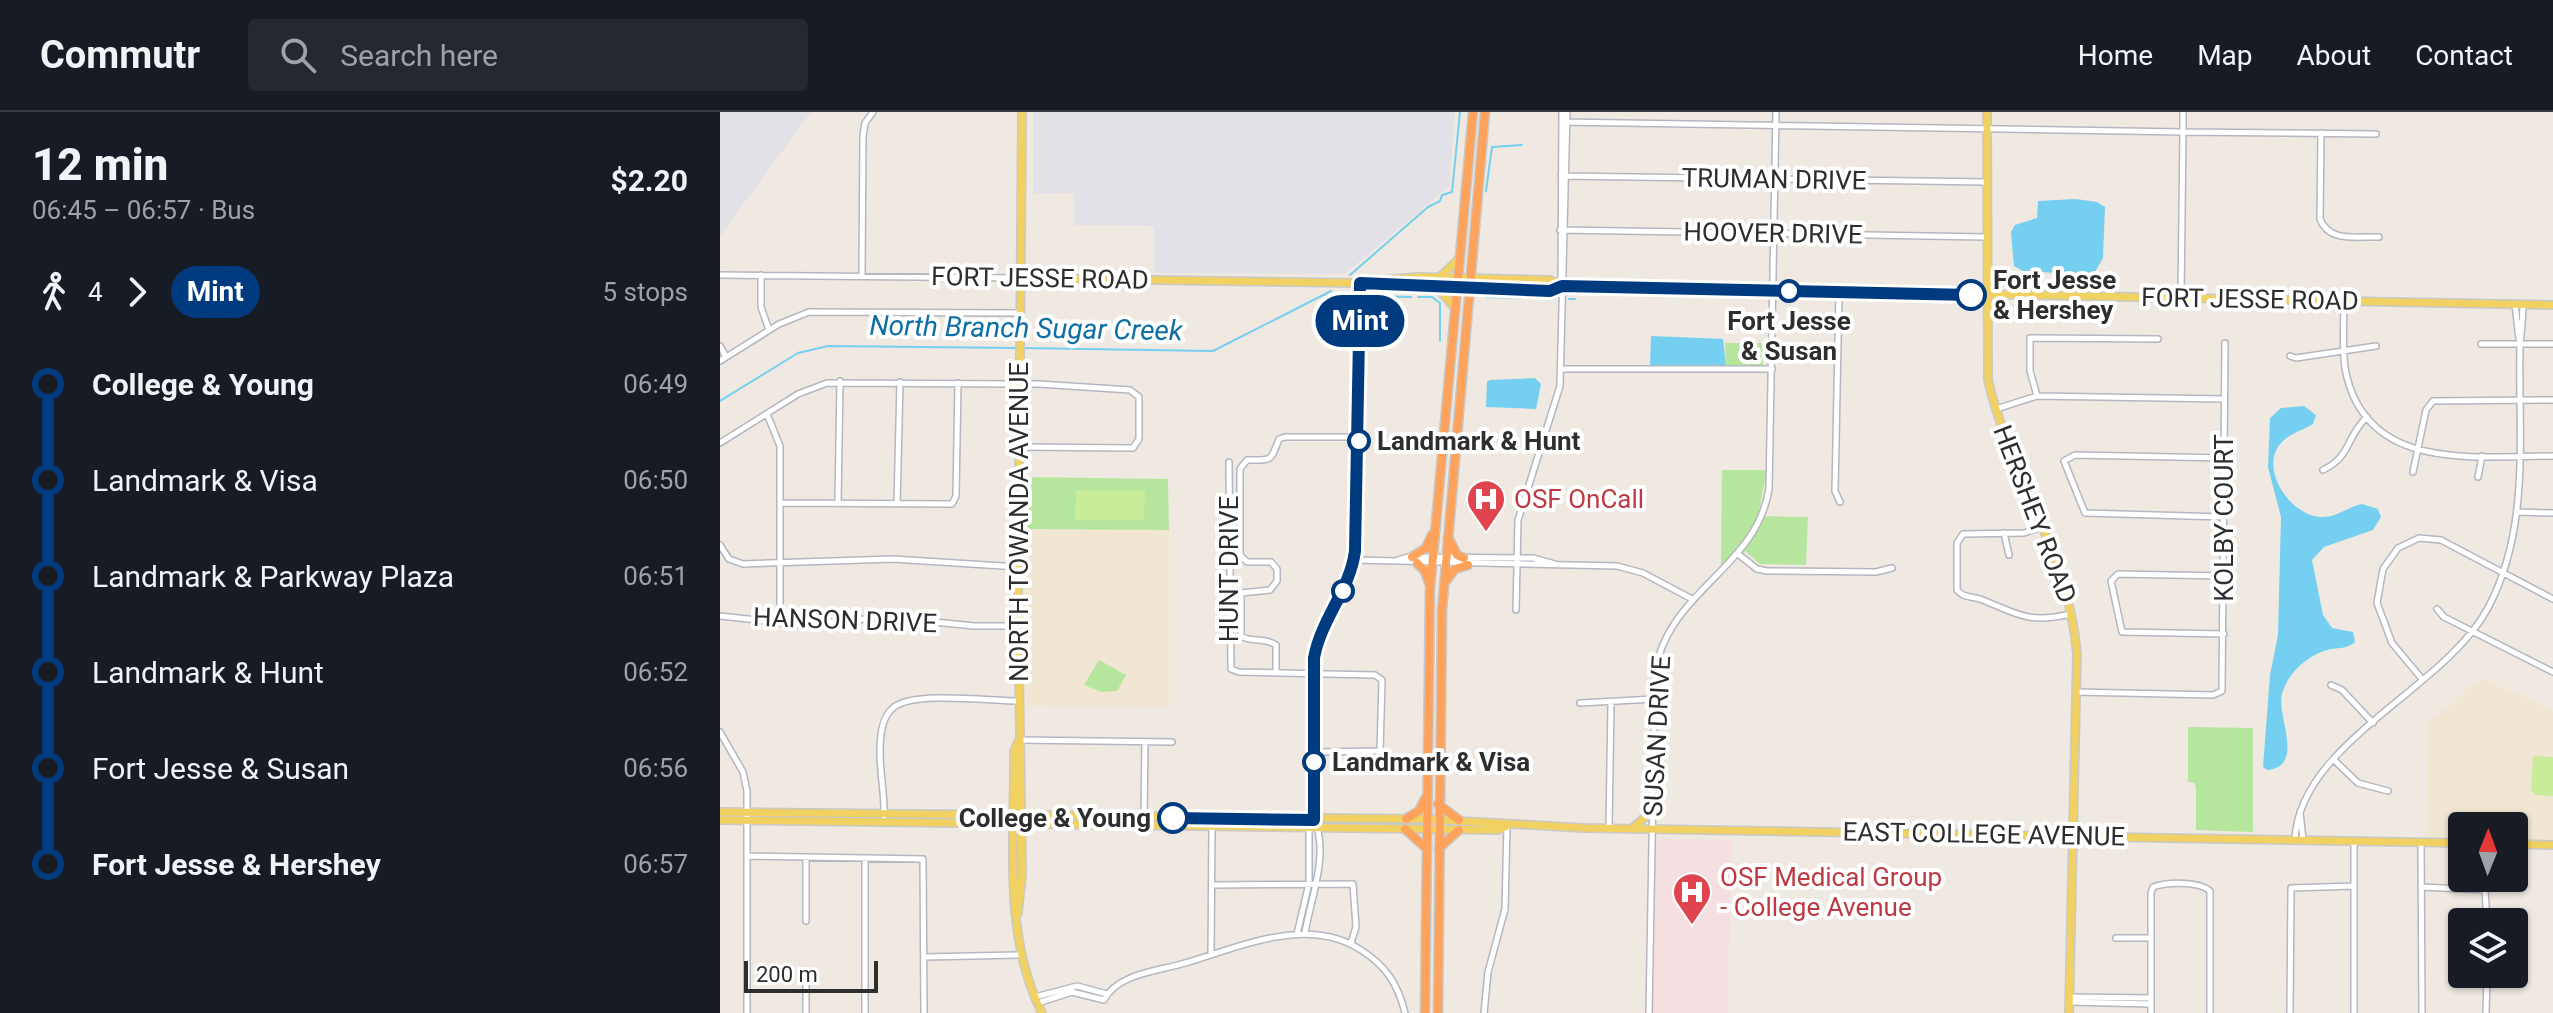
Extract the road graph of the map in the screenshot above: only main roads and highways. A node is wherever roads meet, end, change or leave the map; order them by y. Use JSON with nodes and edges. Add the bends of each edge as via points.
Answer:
{"nodes":[{"id":1,"x":1022,"y":112,"type":"edge"},
{"id":2,"x":1473,"y":112,"type":"edge"},
{"id":3,"x":1485,"y":112,"type":"edge"},
{"id":4,"x":1987,"y":112,"type":"edge"},
{"id":5,"x":1459,"y":259,"type":"junction"},
{"id":6,"x":1471,"y":259,"type":"junction"},
{"id":7,"x":1440,"y":277,"type":"junction"},
{"id":8,"x":1021,"y":278,"type":"junction"},
{"id":9,"x":1490,"y":279,"type":"junction"},
{"id":10,"x":1457,"y":282,"type":"junction"},
{"id":11,"x":1360,"y":283,"type":"junction"},
{"id":12,"x":1469,"y":283,"type":"junction"},
{"id":13,"x":1562,"y":286,"type":"junction"},
{"id":14,"x":1437,"y":287,"type":"junction"},
{"id":15,"x":1489,"y":289,"type":"junction"},
{"id":16,"x":1986,"y":295,"type":"junction"},
{"id":17,"x":2553,"y":305,"type":"edge"},
{"id":18,"x":1454,"y":307,"type":"junction"},
{"id":19,"x":1467,"y":308,"type":"junction"},
{"id":20,"x":1434,"y":531,"type":"junction"},
{"id":21,"x":1446,"y":533,"type":"junction"},
{"id":22,"x":1443,"y":587,"type":"junction"},
{"id":23,"x":1430,"y":589,"type":"junction"},
{"id":24,"x":1426,"y":798,"type":"junction"},
{"id":25,"x":1438,"y":804,"type":"junction"},
{"id":26,"x":1653,"y":810,"type":"road end"},
{"id":27,"x":720,"y":812,"type":"edge"},
{"id":28,"x":747,"y":816,"type":"junction"},
{"id":29,"x":1219,"y":818,"type":"junction"},
{"id":30,"x":1425,"y":819,"type":"junction"},
{"id":31,"x":720,"y":820,"type":"edge"},
{"id":32,"x":1018,"y":820,"type":"junction"},
{"id":33,"x":1438,"y":820,"type":"junction"},
{"id":34,"x":1406,"y":824,"type":"junction"},
{"id":35,"x":1314,"y":825,"type":"junction"},
{"id":36,"x":1459,"y":825,"type":"junction"},
{"id":37,"x":1175,"y":826,"type":"junction"},
{"id":38,"x":1631,"y":829,"type":"junction"},
{"id":39,"x":1426,"y":830,"type":"junction"},
{"id":40,"x":1438,"y":830,"type":"junction"},
{"id":41,"x":2073,"y":837,"type":"junction"},
{"id":42,"x":2448,"y":843,"type":"edge"},
{"id":43,"x":2528,"y":844,"type":"edge"},
{"id":44,"x":2553,"y":845,"type":"edge"},
{"id":45,"x":1425,"y":848,"type":"junction"},
{"id":46,"x":1438,"y":849,"type":"junction"},
{"id":47,"x":1042,"y":1013,"type":"edge"},
{"id":48,"x":1425,"y":1013,"type":"edge"},
{"id":49,"x":1438,"y":1013,"type":"edge"},
{"id":50,"x":2069,"y":1013,"type":"edge"}],
"edges":[{"from":1,"to":8,"type":"main road","name":"NORTH TOWANDA AVENUE"},
{"from":2,"to":5,"type":"highway"},
{"from":3,"to":6,"type":"highway"},
{"from":4,"to":16,"type":"main road","name":"HERSHEY ROAD"},
{"from":5,"to":7,"type":"main road"},
{"from":5,"to":10,"type":"highway"},
{"from":6,"to":9,"type":"main road"},
{"from":6,"to":12,"type":"highway"},
{"from":7,"to":10,"type":"main road","name":"FORT JESSE ROAD"},
{"from":7,"to":11,"type":"main road","name":"FORT JESSE ROAD"},
{"from":8,"to":11,"type":"main road","name":"FORT JESSE ROAD"},
{"from":8,"to":32,"type":"main road","name":"NORTH TOWANDA AVENUE"},
{"from":9,"to":12,"type":"main road","name":"FORT JESSE ROAD"},
{"from":9,"to":13,"type":"main road","name":"FORT JESSE ROAD","via":[[1550,280]]},
{"from":10,"to":12,"type":"main road","name":"FORT JESSE ROAD"},
{"from":10,"to":14,"type":"main road","name":"FORT JESSE ROAD"},
{"from":10,"to":18,"type":"highway"},
{"from":11,"to":14,"type":"main road","name":"FORT JESSE ROAD"},
{"from":12,"to":15,"type":"main road","name":"FORT JESSE ROAD"},
{"from":12,"to":19,"type":"highway"},
{"from":13,"to":15,"type":"main road","name":"FORT JESSE ROAD","via":[[1550,291]]},
{"from":13,"to":16,"type":"main road","name":"FORT JESSE ROAD"},
{"from":14,"to":18,"type":"main road"},
{"from":15,"to":19,"type":"main road"},
{"from":16,"to":17,"type":"main road","name":"FORT JESSE ROAD"},
{"from":16,"to":41,"type":"main road","name":"HERSHEY ROAD","via":[[1986,358],[1996,409],[2073,614]]},
{"from":18,"to":20,"type":"highway"},
{"from":19,"to":21,"type":"highway"},
{"from":20,"to":23,"type":"highway"},
{"from":20,"to":23,"type":"highway","via":[[1415,560]]},
{"from":21,"to":22,"type":"highway"},
{"from":21,"to":22,"type":"highway","via":[[1466,561]]},
{"from":22,"to":25,"type":"highway"},
{"from":23,"to":24,"type":"highway"},
{"from":24,"to":30,"type":"highway"},
{"from":24,"to":34,"type":"highway"},
{"from":25,"to":33,"type":"highway"},
{"from":25,"to":36,"type":"highway"},
{"from":26,"to":38,"type":"main road"},
{"from":27,"to":28,"type":"main road","name":"EAST COLLEGE AVENUE"},
{"from":28,"to":31,"type":"main road","name":"EAST COLLEGE AVENUE"},
{"from":28,"to":32,"type":"main road","name":"EAST COLLEGE AVENUE"},
{"from":29,"to":32,"type":"main road","name":"EAST COLLEGE AVENUE"},
{"from":29,"to":35,"type":"main road","name":"EAST COLLEGE AVENUE"},
{"from":29,"to":37,"type":"main road"},
{"from":30,"to":33,"type":"main road","name":"EAST COLLEGE AVENUE"},
{"from":30,"to":34,"type":"main road","name":"EAST COLLEGE AVENUE"},
{"from":30,"to":39,"type":"highway"},
{"from":32,"to":37,"type":"main road","name":"EAST COLLEGE AVENUE"},
{"from":32,"to":47,"type":"main road","name":"NORTH TOWANDA AVENUE","via":[[1022,955]]},
{"from":33,"to":36,"type":"main road","name":"EAST COLLEGE AVENUE"},
{"from":33,"to":40,"type":"highway"},
{"from":34,"to":35,"type":"main road","name":"EAST COLLEGE AVENUE"},
{"from":34,"to":39,"type":"main road","name":"EAST COLLEGE AVENUE"},
{"from":34,"to":45,"type":"highway"},
{"from":35,"to":37,"type":"main road","name":"EAST COLLEGE AVENUE"},
{"from":36,"to":38,"type":"main road","name":"EAST COLLEGE AVENUE","via":[[1498,830]]},
{"from":36,"to":40,"type":"main road","name":"EAST COLLEGE AVENUE"},
{"from":36,"to":46,"type":"highway"},
{"from":38,"to":41,"type":"main road","name":"EAST COLLEGE AVENUE"},
{"from":39,"to":40,"type":"main road","name":"EAST COLLEGE AVENUE"},
{"from":39,"to":45,"type":"highway"},
{"from":40,"to":46,"type":"highway"},
{"from":41,"to":42,"type":"main road","name":"EAST COLLEGE AVENUE"},
{"from":41,"to":50,"type":"main road","name":"HERSHEY ROAD"},
{"from":43,"to":44,"type":"main road"},
{"from":45,"to":48,"type":"highway"},
{"from":46,"to":49,"type":"highway"}]}
